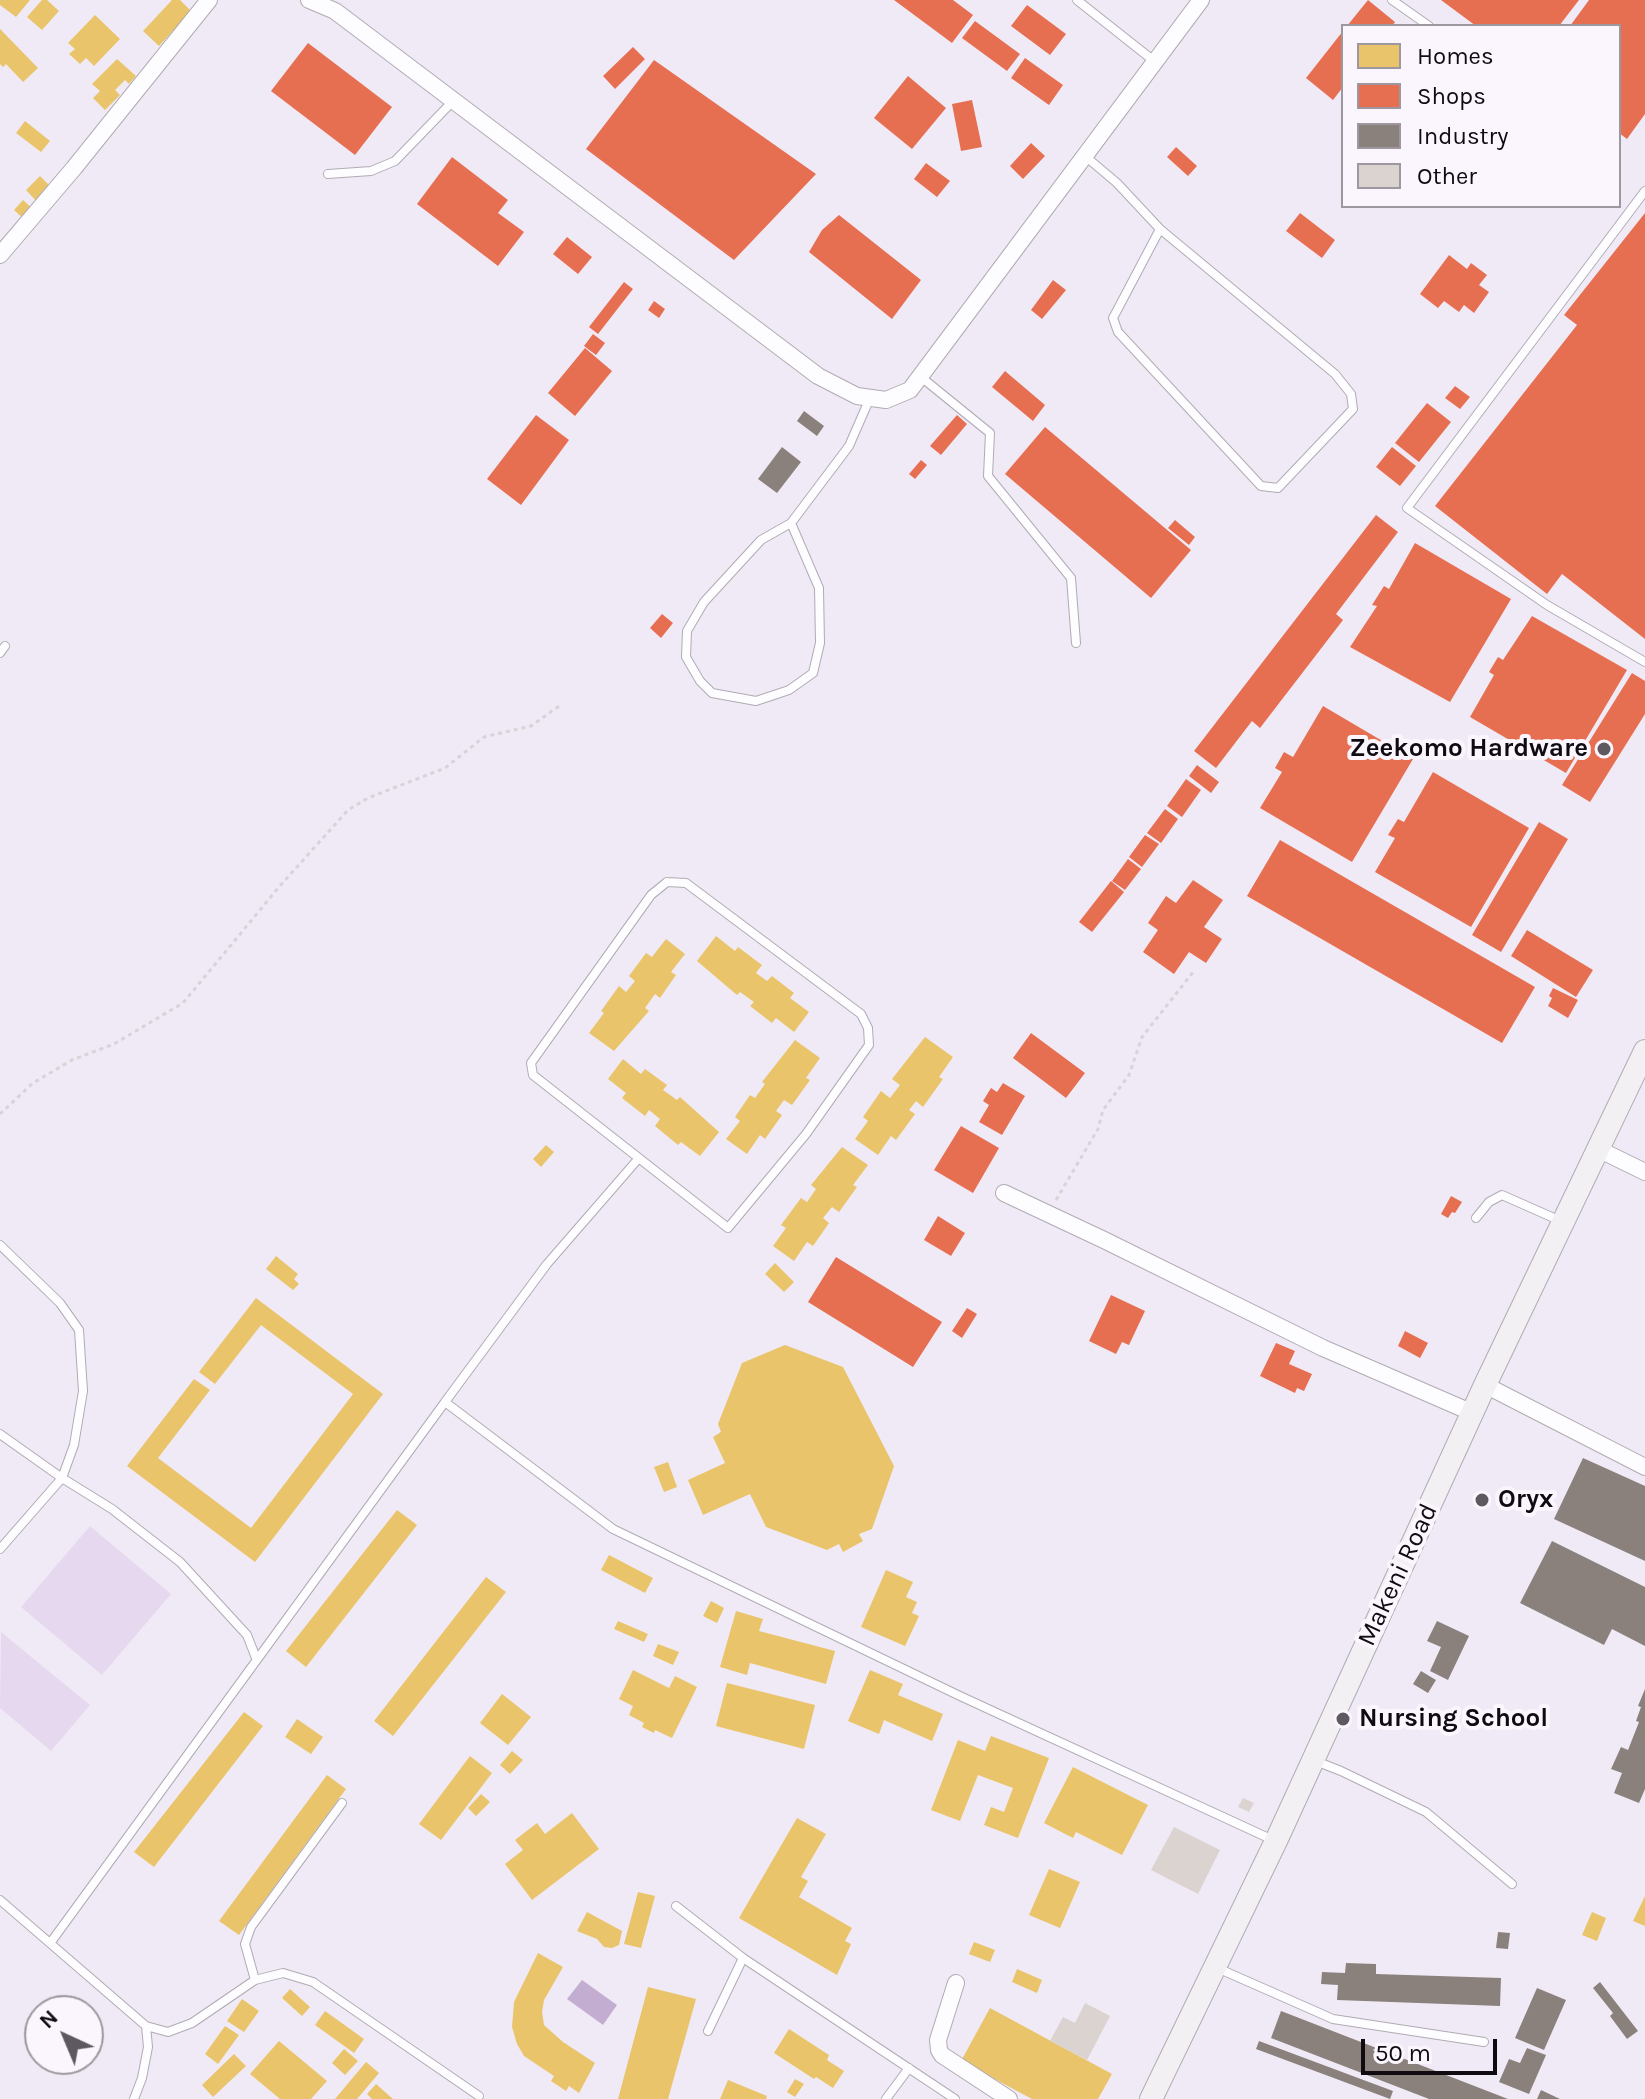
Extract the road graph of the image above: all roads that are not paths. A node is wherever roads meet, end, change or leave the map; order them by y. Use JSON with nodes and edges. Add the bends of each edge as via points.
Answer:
{"nodes":[{"id":1,"x":185,"y":0,"type":"edge"},
{"id":2,"x":309,"y":0,"type":"edge"},
{"id":3,"x":1077,"y":0,"type":"edge"},
{"id":4,"x":1201,"y":0,"type":"edge"},
{"id":5,"x":1392,"y":0,"type":"edge"},
{"id":6,"x":205,"y":6,"type":"edge"},
{"id":7,"x":1426,"y":24,"type":"edge"},
{"id":8,"x":1155,"y":62,"type":"junction"},
{"id":9,"x":454,"y":100,"type":"junction"},
{"id":10,"x":1085,"y":156,"type":"junction"},
{"id":11,"x":328,"y":174,"type":"dead end"},
{"id":12,"x":1645,"y":191,"type":"edge"},
{"id":13,"x":1160,"y":229,"type":"junction"},
{"id":14,"x":0,"y":255,"type":"edge"},
{"id":15,"x":920,"y":376,"type":"junction"},
{"id":16,"x":870,"y":398,"type":"junction"},
{"id":17,"x":791,"y":523,"type":"junction"},
{"id":18,"x":1076,"y":643,"type":"dead end"},
{"id":19,"x":1645,"y":662,"type":"edge"},
{"id":20,"x":1645,"y":1051,"type":"edge"},
{"id":21,"x":1598,"y":1149,"type":"junction"},
{"id":22,"x":639,"y":1158,"type":"junction"},
{"id":23,"x":1645,"y":1172,"type":"edge"},
{"id":24,"x":1004,"y":1193,"type":"dead end"},
{"id":25,"x":1476,"y":1218,"type":"dead end"},
{"id":26,"x":1563,"y":1222,"type":"junction"},
{"id":27,"x":0,"y":1245,"type":"edge"},
{"id":28,"x":1485,"y":1385,"type":"junction"},
{"id":29,"x":445,"y":1402,"type":"junction"},
{"id":30,"x":1473,"y":1413,"type":"junction"},
{"id":31,"x":0,"y":1434,"type":"edge"},
{"id":32,"x":1645,"y":1467,"type":"edge"},
{"id":33,"x":62,"y":1478,"type":"junction"},
{"id":34,"x":0,"y":1549,"type":"edge"},
{"id":35,"x":256,"y":1658,"type":"junction"},
{"id":36,"x":1312,"y":1760,"type":"junction"},
{"id":37,"x":342,"y":1803,"type":"dead end"},
{"id":38,"x":1276,"y":1841,"type":"junction"},
{"id":39,"x":1512,"y":1884,"type":"dead end"},
{"id":40,"x":0,"y":1900,"type":"edge"},
{"id":41,"x":676,"y":1906,"type":"dead end"},
{"id":42,"x":51,"y":1942,"type":"junction"},
{"id":43,"x":743,"y":1958,"type":"junction"},
{"id":44,"x":1214,"y":1966,"type":"junction"},
{"id":45,"x":255,"y":1980,"type":"junction"},
{"id":46,"x":956,"y":1983,"type":"dead end"},
{"id":47,"x":146,"y":2026,"type":"junction"},
{"id":48,"x":708,"y":2031,"type":"dead end"},
{"id":49,"x":1484,"y":2042,"type":"dead end"},
{"id":50,"x":909,"y":2068,"type":"junction"},
{"id":51,"x":479,"y":2096,"type":"dead end"},
{"id":52,"x":134,"y":2099,"type":"edge"},
{"id":53,"x":886,"y":2099,"type":"edge"},
{"id":54,"x":955,"y":2099,"type":"edge"},
{"id":55,"x":1009,"y":2099,"type":"edge"},
{"id":56,"x":1151,"y":2099,"type":"edge"}],
"edges":[{"from":1,"to":6,"type":"street"},
{"from":2,"to":9,"type":"street","via":[[335,11]]},
{"from":3,"to":8,"type":"lane"},
{"from":4,"to":8,"type":"street"},
{"from":5,"to":7,"type":"lane"},
{"from":6,"to":14,"type":"street"},
{"from":8,"to":10,"type":"street"},
{"from":9,"to":11,"type":"lane","via":[[395,161],[371,171]]},
{"from":9,"to":16,"type":"street","via":[[818,376]]},
{"from":10,"to":13,"type":"lane"},
{"from":10,"to":15,"type":"street"},
{"from":12,"to":19,"type":"lane","via":[[1407,508],[1547,605]]},
{"from":13,"to":13,"type":"lane","via":[[1335,374],[1351,394],[1353,409],[1278,488],[1261,486],[1118,332],[1113,318]]},
{"from":15,"to":16,"type":"street","via":[[910,390],[886,400]]},
{"from":15,"to":18,"type":"lane","via":[[990,433],[988,476],[1071,578]]},
{"from":16,"to":17,"type":"lane","via":[[849,446]]},
{"from":17,"to":17,"type":"lane","via":[[819,588],[820,643],[813,673],[789,690],[756,701],[712,693],[686,657],[687,631],[704,602],[761,540]]},
{"from":20,"to":21,"type":"main road","name":"Makeni Road"},
{"from":21,"to":23,"type":"street"},
{"from":21,"to":26,"type":"main road","name":"Makeni Road"},
{"from":22,"to":22,"type":"lane","via":[[533,1075],[531,1063],[651,895],[667,882],[686,883],[861,1014],[869,1045],[806,1134],[728,1228]]},
{"from":22,"to":29,"type":"lane","via":[[547,1264]]},
{"from":24,"to":30,"type":"street","via":[[1323,1348]]},
{"from":25,"to":26,"type":"lane","via":[[1502,1195]]},
{"from":26,"to":28,"type":"main road","name":"Makeni Road"},
{"from":27,"to":33,"type":"lane","via":[[60,1303],[79,1330],[83,1391]]},
{"from":28,"to":30,"type":"main road","name":"Makeni Road"},
{"from":28,"to":32,"type":"street"},
{"from":29,"to":35,"type":"lane"},
{"from":29,"to":38,"type":"lane","via":[[613,1529]]},
{"from":30,"to":36,"type":"main road","name":"Makeni Road"},
{"from":31,"to":33,"type":"lane"},
{"from":33,"to":34,"type":"lane"},
{"from":33,"to":35,"type":"lane","via":[[180,1562],[247,1635]]},
{"from":35,"to":42,"type":"lane"},
{"from":36,"to":38,"type":"main road","name":"Makeni Road"},
{"from":36,"to":39,"type":"lane","via":[[1426,1812]]},
{"from":37,"to":45,"type":"lane","via":[[251,1927],[245,1944]]},
{"from":38,"to":44,"type":"main road","name":"Makeni Road"},
{"from":40,"to":42,"type":"lane"},
{"from":41,"to":43,"type":"lane"},
{"from":42,"to":47,"type":"lane"},
{"from":43,"to":48,"type":"lane"},
{"from":43,"to":50,"type":"lane"},
{"from":44,"to":49,"type":"lane","via":[[1333,2019]]},
{"from":44,"to":56,"type":"main road","name":"Makeni Road"},
{"from":45,"to":47,"type":"lane","via":[[192,2023],[168,2032]]},
{"from":45,"to":51,"type":"lane","via":[[283,1973],[313,1982]]},
{"from":46,"to":55,"type":"street","via":[[939,2050]]},
{"from":47,"to":52,"type":"lane","via":[[148,2047]]},
{"from":50,"to":53,"type":"lane"},
{"from":50,"to":54,"type":"lane"}]}
